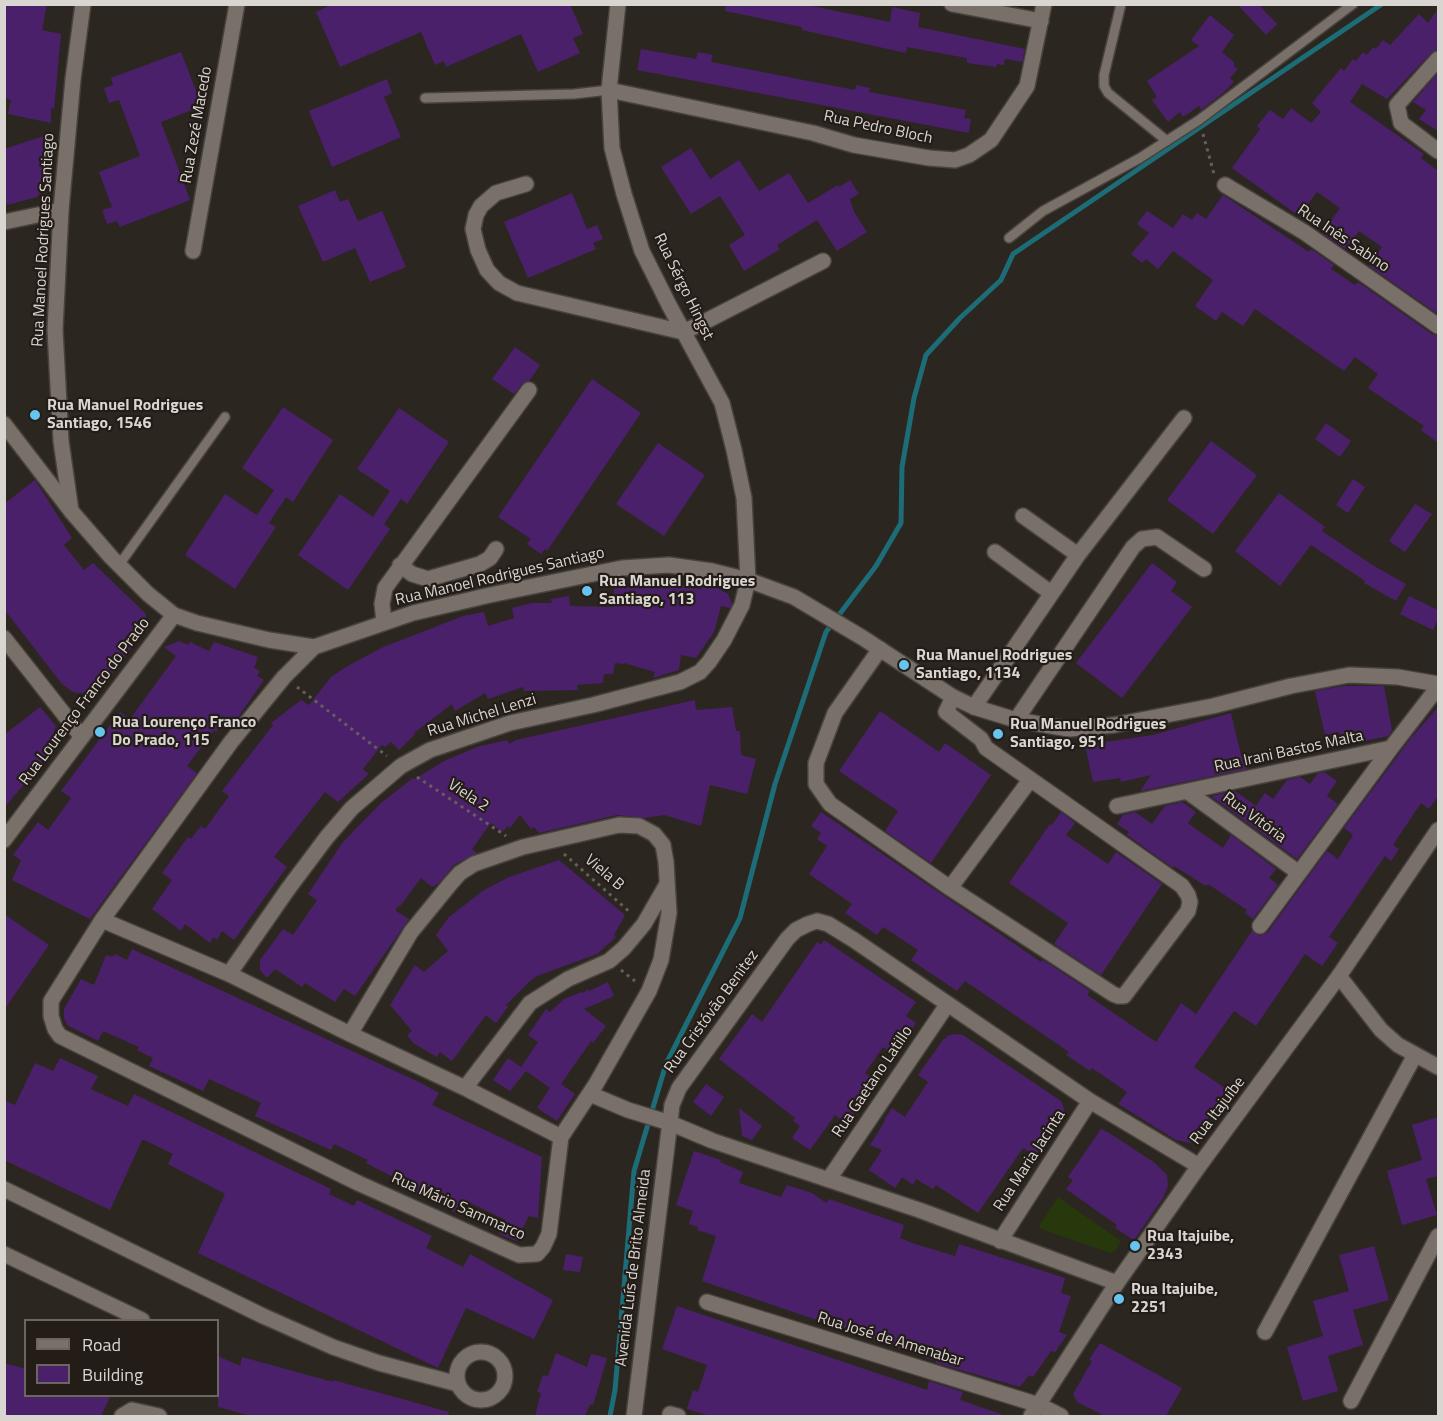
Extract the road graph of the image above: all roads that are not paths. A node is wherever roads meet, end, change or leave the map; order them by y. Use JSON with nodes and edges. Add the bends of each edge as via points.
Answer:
{"nodes":[{"id":1,"x":83,"y":4,"type":"edge"},
{"id":2,"x":237,"y":4,"type":"edge"},
{"id":3,"x":618,"y":4,"type":"edge"},
{"id":4,"x":952,"y":4,"type":"edge"},
{"id":5,"x":1044,"y":4,"type":"edge"},
{"id":6,"x":1121,"y":4,"type":"edge"},
{"id":7,"x":1353,"y":4,"type":"edge"},
{"id":8,"x":1041,"y":21,"type":"junction"},
{"id":9,"x":1438,"y":59,"type":"edge"},
{"id":10,"x":609,"y":90,"type":"junction"},
{"id":11,"x":425,"y":98,"type":"dead end"},
{"id":12,"x":1167,"y":141,"type":"junction"},
{"id":13,"x":1438,"y":151,"type":"edge"},
{"id":14,"x":1220,"y":181,"type":"road end"},
{"id":15,"x":526,"y":184,"type":"dead end"},
{"id":16,"x":61,"y":210,"type":"junction"},
{"id":17,"x":4,"y":222,"type":"edge"},
{"id":18,"x":1009,"y":238,"type":"dead end"},
{"id":19,"x":193,"y":251,"type":"dead end"},
{"id":20,"x":823,"y":261,"type":"dead end"},
{"id":21,"x":696,"y":326,"type":"junction"},
{"id":22,"x":1438,"y":326,"type":"edge"},
{"id":23,"x":529,"y":390,"type":"dead end"},
{"id":24,"x":225,"y":417,"type":"dead end"},
{"id":25,"x":1184,"y":418,"type":"dead end"},
{"id":26,"x":4,"y":424,"type":"edge"},
{"id":27,"x":71,"y":511,"type":"junction"},
{"id":28,"x":1023,"y":516,"type":"dead end"},
{"id":29,"x":496,"y":549,"type":"dead end"},
{"id":30,"x":995,"y":552,"type":"dead end"},
{"id":31,"x":1078,"y":555,"type":"junction"},
{"id":32,"x":119,"y":565,"type":"junction"},
{"id":33,"x":400,"y":565,"type":"junction"},
{"id":34,"x":1204,"y":569,"type":"dead end"},
{"id":35,"x":748,"y":580,"type":"junction"},
{"id":36,"x":1052,"y":593,"type":"junction"},
{"id":37,"x":174,"y":615,"type":"junction"},
{"id":38,"x":384,"y":622,"type":"junction"},
{"id":39,"x":4,"y":638,"type":"edge"},
{"id":40,"x":314,"y":647,"type":"junction"},
{"id":41,"x":880,"y":649,"type":"junction"},
{"id":42,"x":1438,"y":685,"type":"edge"},
{"id":43,"x":953,"y":697,"type":"junction"},
{"id":44,"x":974,"y":707,"type":"junction"},
{"id":45,"x":1016,"y":720,"type":"junction"},
{"id":46,"x":82,"y":737,"type":"junction"},
{"id":47,"x":1391,"y":748,"type":"junction"},
{"id":48,"x":1030,"y":780,"type":"junction"},
{"id":49,"x":1188,"y":792,"type":"junction"},
{"id":50,"x":1117,"y":806,"type":"dead end"},
{"id":51,"x":1438,"y":830,"type":"edge"},
{"id":52,"x":4,"y":840,"type":"edge"},
{"id":53,"x":1299,"y":873,"type":"junction"},
{"id":54,"x":667,"y":884,"type":"junction"},
{"id":55,"x":950,"y":888,"type":"junction"},
{"id":56,"x":102,"y":920,"type":"junction"},
{"id":57,"x":1260,"y":926,"type":"dead end"},
{"id":58,"x":229,"y":974,"type":"junction"},
{"id":59,"x":1339,"y":976,"type":"junction"},
{"id":60,"x":947,"y":1005,"type":"junction"},
{"id":61,"x":350,"y":1034,"type":"junction"},
{"id":62,"x":60,"y":1036,"type":"joint"},
{"id":63,"x":1415,"y":1055,"type":"junction"},
{"id":64,"x":1438,"y":1067,"type":"edge"},
{"id":65,"x":465,"y":1088,"type":"junction"},
{"id":66,"x":590,"y":1094,"type":"junction"},
{"id":67,"x":1090,"y":1101,"type":"junction"},
{"id":68,"x":663,"y":1121,"type":"junction"},
{"id":69,"x":561,"y":1137,"type":"junction"},
{"id":70,"x":1199,"y":1166,"type":"junction"},
{"id":71,"x":829,"y":1179,"type":"junction"},
{"id":72,"x":4,"y":1189,"type":"edge"},
{"id":73,"x":1438,"y":1236,"type":"edge"},
{"id":74,"x":1000,"y":1240,"type":"junction"},
{"id":75,"x":4,"y":1254,"type":"edge"},
{"id":76,"x":1117,"y":1283,"type":"junction"},
{"id":77,"x":707,"y":1302,"type":"dead end"},
{"id":78,"x":140,"y":1319,"type":"edge"},
{"id":79,"x":1265,"y":1332,"type":"dead end"},
{"id":80,"x":458,"y":1384,"type":"dead end"},
{"id":81,"x":1351,"y":1401,"type":"dead end"},
{"id":82,"x":1035,"y":1411,"type":"edge"},
{"id":83,"x":122,"y":1416,"type":"edge"},
{"id":84,"x":159,"y":1416,"type":"edge"},
{"id":85,"x":634,"y":1416,"type":"edge"},
{"id":86,"x":1061,"y":1416,"type":"edge"}],
"edges":[{"from":1,"to":16,"type":"street","name":"Rua Manoel Rodrigues Santiago"},
{"from":2,"to":19,"type":"street","name":"Rua Zezé Macedo"},
{"from":3,"to":10,"type":"street","name":"Rua Sérgo Hingst"},
{"from":4,"to":8,"type":"street"},
{"from":5,"to":8,"type":"street","name":"Rua Pedro Bloch"},
{"from":6,"to":12,"type":"lane","via":[[1104,86]]},
{"from":7,"to":12,"type":"lane"},
{"from":8,"to":10,"type":"street","name":"Rua Pedro Bloch","via":[[1027,86],[991,140],[955,160],[854,145]]},
{"from":9,"to":13,"type":"street","via":[[1397,105],[1401,123]]},
{"from":10,"to":11,"type":"lane"},
{"from":10,"to":21,"type":"street","name":"Rua Sérgo Hingst","via":[[612,148],[642,252]]},
{"from":12,"to":18,"type":"lane","via":[[1042,211]]},
{"from":14,"to":22,"type":"street","name":"Rua Inês Sabino","via":[[1304,232]]},
{"from":15,"to":21,"type":"street","via":[[496,193],[476,215],[473,229],[478,250],[487,270],[499,283],[517,292]]},
{"from":16,"to":17,"type":"street"},
{"from":16,"to":27,"type":"street","name":"Rua Manoel Rodrigues Santiago","via":[[55,330],[61,441]]},
{"from":20,"to":21,"type":"street"},
{"from":21,"to":35,"type":"street","name":"Rua Sérgo Hingst","via":[[722,404],[744,498]]},
{"from":23,"to":33,"type":"street"},
{"from":24,"to":32,"type":"lane"},
{"from":25,"to":31,"type":"street"},
{"from":26,"to":27,"type":"street"},
{"from":27,"to":32,"type":"street","name":"Rua Manoel Rodrigues Santiago"},
{"from":28,"to":31,"type":"street"},
{"from":29,"to":33,"type":"street","via":[[480,564],[428,579]]},
{"from":30,"to":36,"type":"street"},
{"from":31,"to":36,"type":"street"},
{"from":32,"to":37,"type":"street","name":"Rua Manoel Rodrigues Santiago"},
{"from":33,"to":38,"type":"street","via":[[385,588]]},
{"from":34,"to":45,"type":"street","via":[[1157,537],[1142,539]]},
{"from":35,"to":38,"type":"street","name":"Rua Manoel Rodrigues Santiago","via":[[669,565],[622,568]]},
{"from":35,"to":41,"type":"street","name":"Rua Manoel Rodrigues Santiago","via":[[794,597]]},
{"from":35,"to":58,"type":"street","name":"Rua Michel Lenzi","via":[[742,605],[724,640],[700,672],[680,682],[460,738],[401,766],[352,808],[327,837]]},
{"from":36,"to":44,"type":"street"},
{"from":37,"to":40,"type":"street","name":"Rua Manoel Rodrigues Santiago","via":[[269,640]]},
{"from":37,"to":46,"type":"street","name":"Rua Lourenço Franco do Prado"},
{"from":38,"to":40,"type":"street","name":"Rua Manoel Rodrigues Santiago"},
{"from":39,"to":46,"type":"street"},
{"from":40,"to":56,"type":"street","name":"Rua Manoel Rodrigues Santiago","via":[[231,742]]},
{"from":41,"to":43,"type":"street","name":"Rua Manoel Rodrigues Santiago"},
{"from":41,"to":55,"type":"street","via":[[835,713],[816,763],[816,784],[830,804]]},
{"from":42,"to":45,"type":"street","name":"Rua Manoel Rodrigues Santiago","via":[[1398,677],[1349,675],[1114,725],[1070,729]]},
{"from":42,"to":47,"type":"street"},
{"from":43,"to":44,"type":"street","name":"Rua Manoel Rodrigues Santiago"},
{"from":43,"to":48,"type":"street","via":[[946,712]]},
{"from":44,"to":45,"type":"street","name":"Rua Manoel Rodrigues Santiago"},
{"from":46,"to":52,"type":"street","name":"Rua Lourenço Franco do Prado"},
{"from":47,"to":49,"type":"street","name":"Rua Irani Bastos Malta"},
{"from":47,"to":53,"type":"street"},
{"from":48,"to":55,"type":"street"},
{"from":48,"to":55,"type":"street","via":[[1182,886],[1190,902],[1188,911],[1124,996],[1118,996]]},
{"from":49,"to":50,"type":"street","name":"Rua Irani Bastos Malta"},
{"from":49,"to":53,"type":"street","name":"Rua Vitória"},
{"from":51,"to":59,"type":"street","name":"Rua Itajuíbe"},
{"from":53,"to":57,"type":"street"},
{"from":54,"to":61,"type":"street","via":[[663,845],[654,834],[639,826],[619,825],[549,841],[474,864],[460,873],[411,932]]},
{"from":54,"to":65,"type":"street","via":[[644,924],[624,948],[609,961],[568,979],[531,1003]]},
{"from":54,"to":66,"type":"street","via":[[669,913],[661,960],[649,991]]},
{"from":56,"to":58,"type":"street"},
{"from":56,"to":62,"type":"street","name":"Rua Manoel Rodrigues Santiago","via":[[51,1001],[51,1016]]},
{"from":58,"to":61,"type":"street"},
{"from":59,"to":63,"type":"street","via":[[1381,1030]]},
{"from":59,"to":70,"type":"street","name":"Rua Itajuíbe"},
{"from":60,"to":67,"type":"street","name":"Rua Cristóvão Benitez"},
{"from":60,"to":68,"type":"street","name":"Rua Cristóvão Benitez","via":[[828,924],[808,924],[787,939],[679,1088]]},
{"from":60,"to":71,"type":"street","name":"Rua Gaetano Latillo"},
{"from":61,"to":65,"type":"street"},
{"from":62,"to":69,"type":"street","name":"Rua Mário Sammarco","via":[[358,1183],[519,1255],[537,1254],[549,1234]]},
{"from":63,"to":64,"type":"street"},
{"from":63,"to":79,"type":"street"},
{"from":65,"to":69,"type":"street"},
{"from":66,"to":68,"type":"street"},
{"from":66,"to":69,"type":"street"},
{"from":67,"to":70,"type":"street","name":"Rua Cristóvão Benitez"},
{"from":67,"to":74,"type":"street","name":"Rua Maria Jacinta"},
{"from":68,"to":71,"type":"street"},
{"from":68,"to":85,"type":"street","name":"Avenida Luís de Brito Almeida"},
{"from":70,"to":76,"type":"street","name":"Rua Itajuíbe"},
{"from":71,"to":74,"type":"street"},
{"from":72,"to":80,"type":"street","via":[[333,1347]]},
{"from":73,"to":81,"type":"street"},
{"from":74,"to":76,"type":"street"},
{"from":75,"to":78,"type":"street"},
{"from":76,"to":82,"type":"street","name":"Rua Itajuíbe"},
{"from":77,"to":82,"type":"street","name":"Rua José de Amenabar"},
{"from":82,"to":86,"type":"street","name":"Rua José de Amenabar"},
{"from":83,"to":84,"type":"street","via":[[132,1410]]}]}
